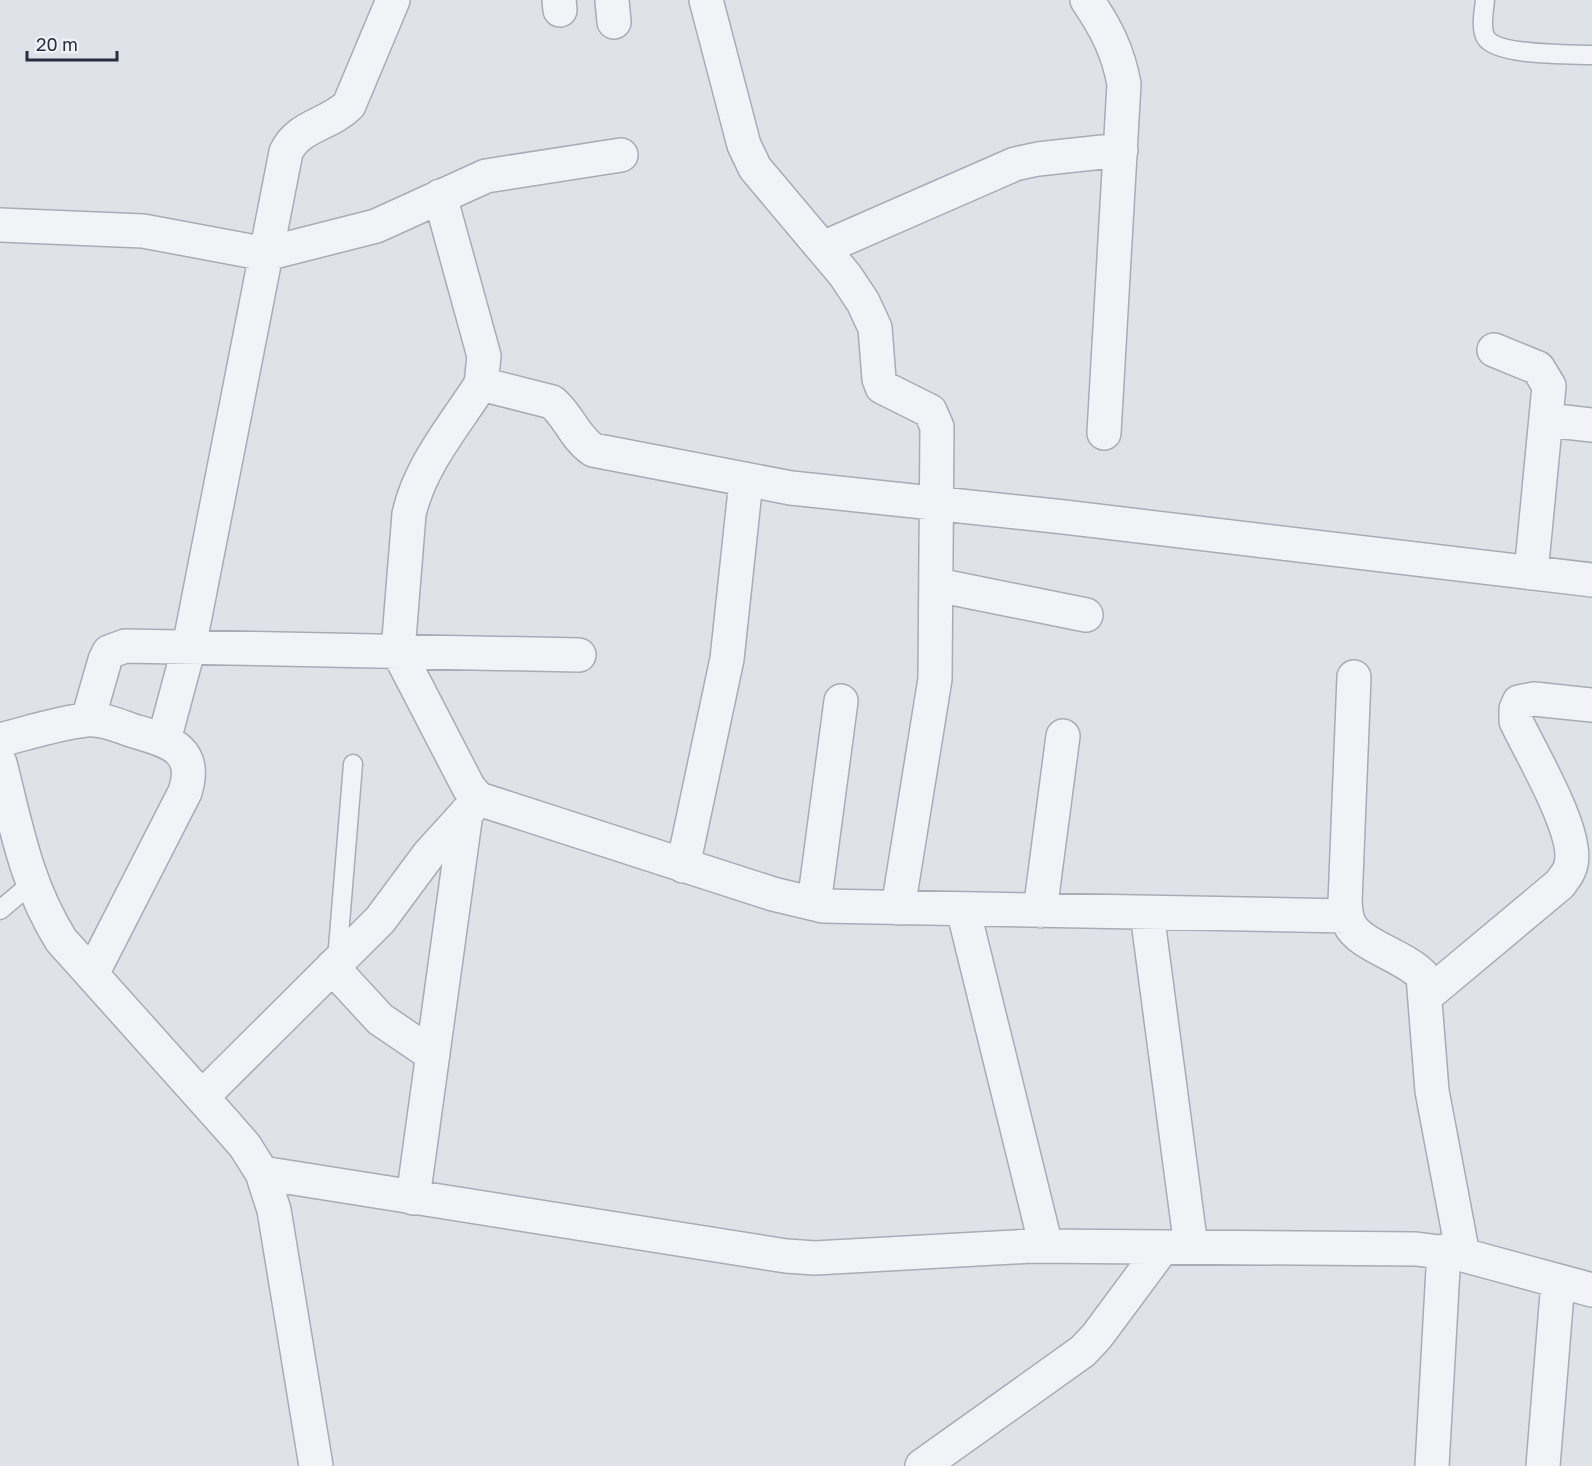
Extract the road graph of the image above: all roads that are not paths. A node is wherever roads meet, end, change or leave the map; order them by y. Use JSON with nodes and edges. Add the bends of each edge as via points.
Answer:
{"nodes":[{"id":1,"x":393,"y":0,"type":"edge"},
{"id":2,"x":706,"y":0,"type":"edge"},
{"id":3,"x":1087,"y":0,"type":"edge"},
{"id":4,"x":1485,"y":0,"type":"edge"},
{"id":5,"x":1592,"y":55,"type":"edge"},
{"id":6,"x":1121,"y":150,"type":"junction"},
{"id":7,"x":621,"y":155,"type":"dead end"},
{"id":8,"x":440,"y":196,"type":"junction"},
{"id":9,"x":0,"y":225,"type":"edge"},
{"id":10,"x":823,"y":249,"type":"junction"},
{"id":11,"x":266,"y":254,"type":"junction"},
{"id":12,"x":1494,"y":350,"type":"dead end"},
{"id":13,"x":481,"y":384,"type":"junction"},
{"id":14,"x":1548,"y":420,"type":"junction"},
{"id":15,"x":1592,"y":425,"type":"edge"},
{"id":16,"x":1104,"y":433,"type":"dead end"},
{"id":17,"x":746,"y":481,"type":"junction"},
{"id":18,"x":939,"y":505,"type":"junction"},
{"id":19,"x":1531,"y":573,"type":"junction"},
{"id":20,"x":1592,"y":580,"type":"edge"},
{"id":21,"x":937,"y":585,"type":"junction"},
{"id":22,"x":1086,"y":615,"type":"dead end"},
{"id":23,"x":189,"y":647,"type":"junction"},
{"id":24,"x":398,"y":651,"type":"junction"},
{"id":25,"x":579,"y":655,"type":"dead end"},
{"id":26,"x":1354,"y":676,"type":"dead end"},
{"id":27,"x":841,"y":701,"type":"dead end"},
{"id":28,"x":1592,"y":705,"type":"edge"},
{"id":29,"x":88,"y":719,"type":"junction"},
{"id":30,"x":1063,"y":736,"type":"dead end"},
{"id":31,"x":0,"y":740,"type":"edge"},
{"id":32,"x":164,"y":740,"type":"junction"},
{"id":33,"x":0,"y":763,"type":"edge"},
{"id":34,"x":353,"y":764,"type":"dead end"},
{"id":35,"x":473,"y":806,"type":"junction"},
{"id":36,"x":683,"y":866,"type":"junction"},
{"id":37,"x":32,"y":883,"type":"junction"},
{"id":38,"x":814,"y":904,"type":"junction"},
{"id":39,"x":898,"y":908,"type":"junction"},
{"id":40,"x":963,"y":909,"type":"junction"},
{"id":41,"x":0,"y":910,"type":"edge"},
{"id":42,"x":1040,"y":911,"type":"junction"},
{"id":43,"x":1147,"y":913,"type":"junction"},
{"id":44,"x":1347,"y":916,"type":"junction"},
{"id":45,"x":335,"y":964,"type":"junction"},
{"id":46,"x":92,"y":974,"type":"junction"},
{"id":47,"x":1426,"y":996,"type":"junction"},
{"id":48,"x":433,"y":1055,"type":"junction"},
{"id":49,"x":202,"y":1097,"type":"junction"},
{"id":50,"x":262,"y":1173,"type":"junction"},
{"id":51,"x":413,"y":1198,"type":"junction"},
{"id":52,"x":1046,"y":1246,"type":"junction"},
{"id":53,"x":1177,"y":1247,"type":"junction"},
{"id":54,"x":1454,"y":1253,"type":"junction"},
{"id":55,"x":1558,"y":1281,"type":"junction"},
{"id":56,"x":1592,"y":1290,"type":"edge"},
{"id":57,"x":316,"y":1466,"type":"edge"},
{"id":58,"x":922,"y":1466,"type":"edge"},
{"id":59,"x":1432,"y":1466,"type":"edge"},
{"id":60,"x":1543,"y":1466,"type":"edge"}],
"edges":[{"from":1,"to":11,"type":"street","via":[[349,105],[339,116],[302,131],[292,140],[286,152]]},
{"from":2,"to":10,"type":"street","via":[[744,145],[755,168]]},
{"from":3,"to":6,"type":"street","via":[[1109,33],[1119,57],[1124,84]]},
{"from":4,"to":5,"type":"lane","via":[[1486,37],[1496,46]]},
{"from":6,"to":10,"type":"street","via":[[1015,164]]},
{"from":6,"to":16,"type":"street"},
{"from":7,"to":8,"type":"street","via":[[486,176]]},
{"from":8,"to":11,"type":"street","via":[[376,226]]},
{"from":8,"to":13,"type":"street","via":[[484,356]]},
{"from":9,"to":11,"type":"street","via":[[143,231]]},
{"from":10,"to":18,"type":"street","via":[[857,293],[875,328],[882,387],[921,405],[935,418]]},
{"from":11,"to":23,"type":"street"},
{"from":12,"to":14,"type":"street","via":[[1538,368],[1546,376],[1550,394]]},
{"from":13,"to":17,"type":"street","via":[[552,402],[561,409],[580,441],[593,450]]},
{"from":13,"to":24,"type":"street","via":[[420,477],[413,495]]},
{"from":14,"to":15,"type":"street"},
{"from":14,"to":19,"type":"street"},
{"from":17,"to":18,"type":"street"},
{"from":17,"to":36,"type":"street","via":[[727,659]]},
{"from":18,"to":19,"type":"street"},
{"from":18,"to":21,"type":"street"},
{"from":19,"to":20,"type":"street"},
{"from":21,"to":22,"type":"street"},
{"from":21,"to":39,"type":"street","via":[[935,679]]},
{"from":23,"to":24,"type":"street"},
{"from":23,"to":29,"type":"street","via":[[125,646],[110,652]]},
{"from":23,"to":32,"type":"street"},
{"from":24,"to":25,"type":"street"},
{"from":24,"to":35,"type":"street","via":[[469,788]]},
{"from":26,"to":44,"type":"street"},
{"from":27,"to":38,"type":"street"},
{"from":28,"to":47,"type":"street","via":[[1534,699],[1519,702],[1516,721],[1567,825],[1571,864],[1560,884]]},
{"from":29,"to":31,"type":"street"},
{"from":29,"to":32,"type":"street"},
{"from":30,"to":42,"type":"street"},
{"from":32,"to":46,"type":"street","via":[[180,750],[188,762],[185,792]]},
{"from":33,"to":37,"type":"street"},
{"from":34,"to":45,"type":"lane"},
{"from":35,"to":36,"type":"street"},
{"from":35,"to":45,"type":"street","via":[[429,854],[380,920]]},
{"from":35,"to":48,"type":"street"},
{"from":36,"to":38,"type":"street"},
{"from":37,"to":41,"type":"lane"},
{"from":37,"to":46,"type":"street","via":[[61,940]]},
{"from":38,"to":39,"type":"street"},
{"from":39,"to":40,"type":"street"},
{"from":40,"to":42,"type":"street"},
{"from":40,"to":52,"type":"street"},
{"from":42,"to":43,"type":"street"},
{"from":43,"to":44,"type":"street"},
{"from":43,"to":53,"type":"street"},
{"from":44,"to":47,"type":"street","via":[[1359,936],[1413,965],[1423,976]]},
{"from":45,"to":48,"type":"street","via":[[380,1019]]},
{"from":45,"to":49,"type":"street"},
{"from":46,"to":49,"type":"street"},
{"from":47,"to":54,"type":"street","via":[[1432,1091]]},
{"from":48,"to":51,"type":"street"},
{"from":49,"to":50,"type":"street","via":[[245,1146]]},
{"from":50,"to":51,"type":"street"},
{"from":50,"to":57,"type":"street","via":[[283,1254]]},
{"from":51,"to":52,"type":"street","via":[[786,1256],[815,1258]]},
{"from":52,"to":53,"type":"street"},
{"from":53,"to":54,"type":"street"},
{"from":53,"to":58,"type":"street","via":[[1083,1351]]},
{"from":54,"to":55,"type":"street"},
{"from":54,"to":59,"type":"street"},
{"from":55,"to":56,"type":"street"},
{"from":55,"to":60,"type":"street"}]}
